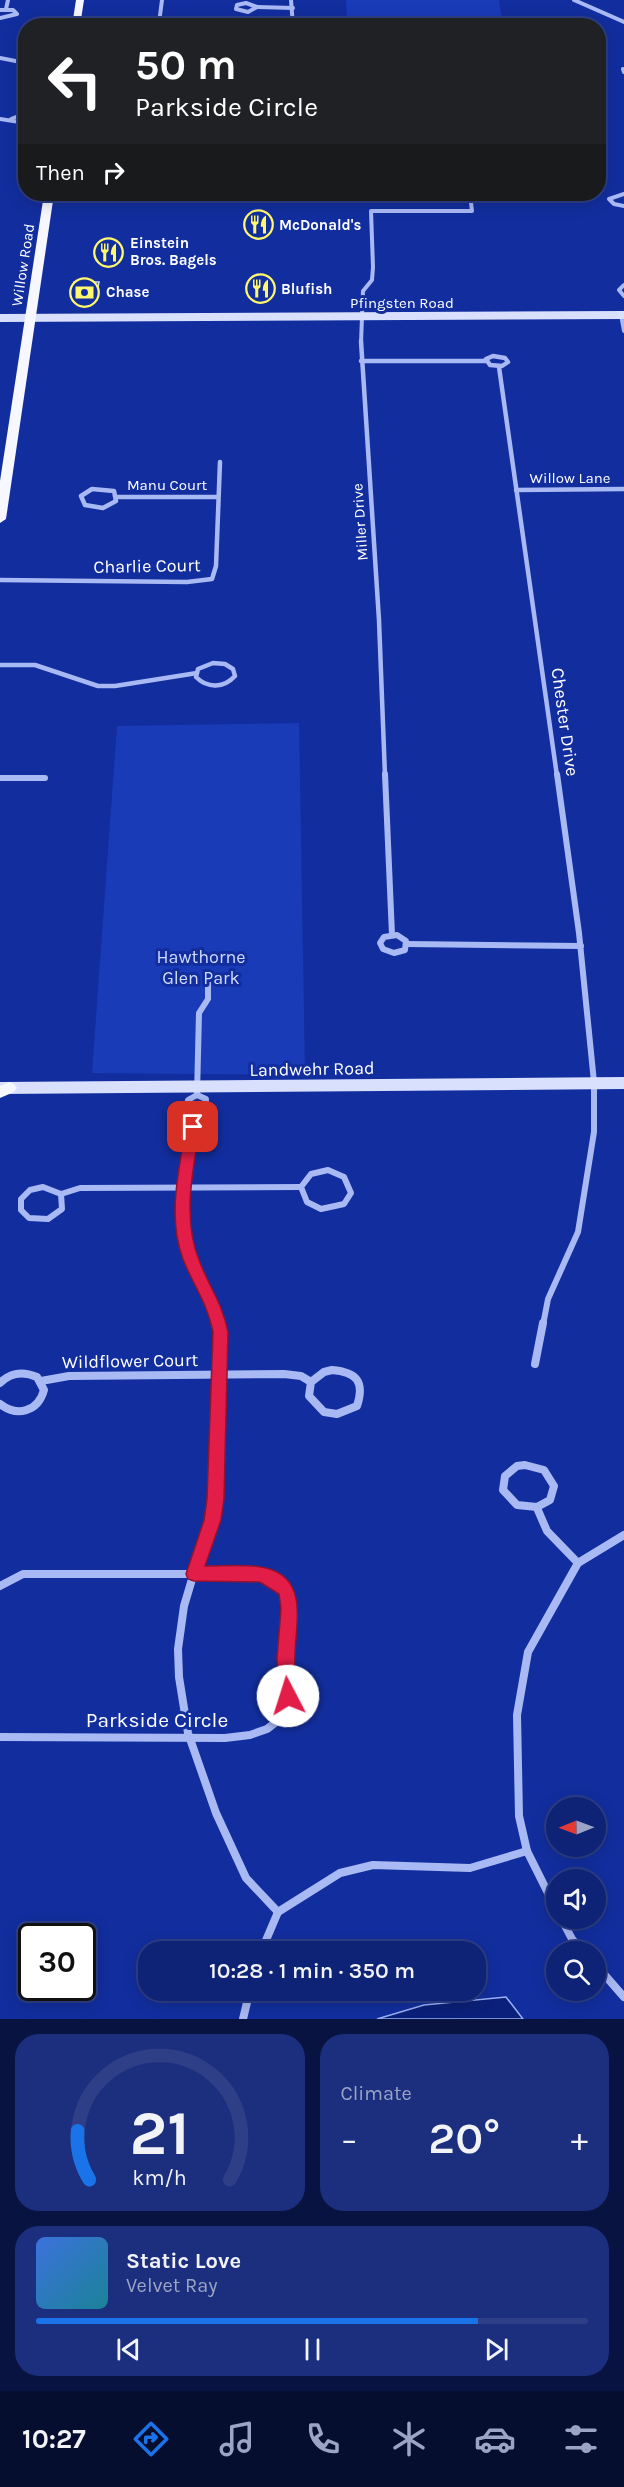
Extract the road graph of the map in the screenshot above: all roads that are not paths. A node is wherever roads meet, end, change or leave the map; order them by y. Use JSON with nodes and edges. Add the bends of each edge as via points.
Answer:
{"nodes":[{"id":1,"x":8,"y":0,"type":"edge"},
{"id":2,"x":80,"y":0,"type":"edge"},
{"id":3,"x":162,"y":0,"type":"edge"},
{"id":4,"x":291,"y":0,"type":"edge"},
{"id":5,"x":574,"y":0,"type":"edge"},
{"id":6,"x":257,"y":7,"type":"junction"},
{"id":7,"x":293,"y":8,"type":"junction"},
{"id":8,"x":6,"y":9,"type":"junction"},
{"id":9,"x":0,"y":10,"type":"edge"},
{"id":10,"x":0,"y":18,"type":"edge"},
{"id":11,"x":77,"y":18,"type":"edge"},
{"id":12,"x":160,"y":18,"type":"edge"},
{"id":13,"x":293,"y":18,"type":"edge"},
{"id":14,"x":624,"y":22,"type":"edge"},
{"id":15,"x":0,"y":58,"type":"edge"},
{"id":16,"x":18,"y":61,"type":"edge"},
{"id":17,"x":18,"y":115,"type":"edge"},
{"id":18,"x":0,"y":119,"type":"edge"},
{"id":19,"x":11,"y":119,"type":"junction"},
{"id":20,"x":18,"y":123,"type":"edge"},
{"id":21,"x":624,"y":194,"type":"edge"},
{"id":22,"x":48,"y":201,"type":"edge"},
{"id":23,"x":471,"y":201,"type":"edge"},
{"id":24,"x":624,"y":206,"type":"edge"},
{"id":25,"x":624,"y":285,"type":"edge"},
{"id":26,"x":624,"y":296,"type":"edge"},
{"id":27,"x":622,"y":315,"type":"edge"},
{"id":28,"x":361,"y":316,"type":"junction"},
{"id":29,"x":0,"y":318,"type":"edge"},
{"id":30,"x":30,"y":318,"type":"junction"},
{"id":31,"x":624,"y":331,"type":"edge"},
{"id":32,"x":361,"y":361,"type":"junction"},
{"id":33,"x":486,"y":361,"type":"junction"},
{"id":34,"x":499,"y":367,"type":"junction"},
{"id":35,"x":220,"y":462,"type":"dead end"},
{"id":36,"x":624,"y":489,"type":"edge"},
{"id":37,"x":516,"y":490,"type":"junction"},
{"id":38,"x":117,"y":497,"type":"junction"},
{"id":39,"x":217,"y":497,"type":"junction"},
{"id":40,"x":0,"y":519,"type":"edge"},
{"id":41,"x":0,"y":580,"type":"edge"},
{"id":42,"x":0,"y":665,"type":"edge"},
{"id":43,"x":197,"y":673,"type":"junction"},
{"id":44,"x":0,"y":778,"type":"edge"},
{"id":45,"x":45,"y":778,"type":"dead end"},
{"id":46,"x":392,"y":935,"type":"junction"},
{"id":47,"x":407,"y":944,"type":"junction"},
{"id":48,"x":581,"y":946,"type":"junction"},
{"id":49,"x":208,"y":974,"type":"dead end"},
{"id":50,"x":594,"y":1082,"type":"junction"},
{"id":51,"x":624,"y":1083,"type":"edge"},
{"id":52,"x":3,"y":1089,"type":"edge"},
{"id":53,"x":197,"y":1092,"type":"junction"},
{"id":54,"x":193,"y":1127,"type":"junction"},
{"id":55,"x":183,"y":1186,"type":"junction"},
{"id":56,"x":301,"y":1187,"type":"junction"},
{"id":57,"x":61,"y":1194,"type":"junction"},
{"id":58,"x":535,"y":1364,"type":"dead end"},
{"id":59,"x":219,"y":1374,"type":"junction"},
{"id":60,"x":41,"y":1381,"type":"junction"},
{"id":61,"x":311,"y":1382,"type":"junction"},
{"id":62,"x":0,"y":1383,"type":"edge"},
{"id":63,"x":0,"y":1404,"type":"edge"},
{"id":64,"x":537,"y":1508,"type":"junction"},
{"id":65,"x":624,"y":1534,"type":"edge"},
{"id":66,"x":578,"y":1563,"type":"junction"},
{"id":67,"x":194,"y":1574,"type":"junction"},
{"id":68,"x":0,"y":1586,"type":"edge"},
{"id":69,"x":0,"y":1737,"type":"edge"},
{"id":70,"x":191,"y":1738,"type":"junction"},
{"id":71,"x":527,"y":1851,"type":"junction"},
{"id":72,"x":546,"y":1889,"type":"edge"},
{"id":73,"x":278,"y":1912,"type":"junction"},
{"id":74,"x":266,"y":1941,"type":"edge"},
{"id":75,"x":606,"y":1976,"type":"edge"},
{"id":76,"x":624,"y":1997,"type":"edge"},
{"id":77,"x":247,"y":2001,"type":"edge"},
{"id":78,"x":243,"y":2019,"type":"edge"}],
"edges":[{"from":1,"to":8,"type":"street"},
{"from":2,"to":11,"type":"main road"},
{"from":3,"to":12,"type":"street"},
{"from":4,"to":7,"type":"street"},
{"from":5,"to":14,"type":"street"},
{"from":6,"to":6,"type":"street","via":[[246,3],[236,8],[248,12]]},
{"from":6,"to":7,"type":"street"},
{"from":7,"to":13,"type":"street"},
{"from":8,"to":9,"type":"street"},
{"from":8,"to":10,"type":"street","via":[[17,14]]},
{"from":15,"to":16,"type":"street"},
{"from":17,"to":19,"type":"street"},
{"from":18,"to":19,"type":"street"},
{"from":19,"to":20,"type":"street"},
{"from":21,"to":24,"type":"street","via":[[609,199]]},
{"from":22,"to":30,"type":"main road","name":"Willow Road"},
{"from":23,"to":28,"type":"street","name":"Miller Drive","via":[[472,211],[371,211],[372,280],[363,291]]},
{"from":25,"to":26,"type":"street","via":[[619,290]]},
{"from":27,"to":28,"type":"main road","name":"Pfingsten Road"},
{"from":27,"to":31,"type":"street"},
{"from":28,"to":30,"type":"main road","name":"Pfingsten Road"},
{"from":28,"to":32,"type":"street","name":"Miller Drive"},
{"from":29,"to":30,"type":"main road","name":"Pfingsten Road"},
{"from":30,"to":40,"type":"main road","name":"Willow Road"},
{"from":32,"to":33,"type":"street"},
{"from":32,"to":46,"type":"street","name":"Miller Drive","via":[[379,620]]},
{"from":33,"to":34,"type":"street"},
{"from":33,"to":34,"type":"street","via":[[493,356],[507,359],[507,364]]},
{"from":34,"to":37,"type":"street","name":"Chester Drive"},
{"from":35,"to":39,"type":"street","name":"Charlie Court"},
{"from":36,"to":37,"type":"street","name":"Willow Lane"},
{"from":37,"to":48,"type":"street","name":"Chester Drive"},
{"from":38,"to":38,"type":"street","name":"Manu Court","via":[[109,489],[98,488],[87,490],[81,499],[90,507],[103,508],[113,504]]},
{"from":38,"to":39,"type":"street","name":"Manu Court"},
{"from":39,"to":41,"type":"street","name":"Charlie Court","via":[[216,566],[212,579]]},
{"from":42,"to":43,"type":"street","via":[[35,665],[98,686]]},
{"from":43,"to":43,"type":"street","via":[[202,666],[219,663],[233,669],[235,676],[228,683],[209,686],[199,680]]},
{"from":44,"to":45,"type":"street"},
{"from":46,"to":47,"type":"street","via":[[401,936]]},
{"from":46,"to":47,"type":"street","via":[[380,943],[386,951],[398,953]]},
{"from":47,"to":48,"type":"street"},
{"from":48,"to":50,"type":"street","name":"Chester Drive"},
{"from":49,"to":53,"type":"street","via":[[208,999],[199,1013]]},
{"from":50,"to":51,"type":"main road","name":"Landwehr Road"},
{"from":50,"to":53,"type":"main road","name":"Landwehr Road"},
{"from":50,"to":58,"type":"street","name":"Chester Drive","via":[[594,1132],[578,1232],[548,1299]]},
{"from":52,"to":53,"type":"main road","name":"Landwehr Road"},
{"from":53,"to":54,"type":"street","via":[[188,1100],[186,1122]]},
{"from":53,"to":54,"type":"street","via":[[206,1099],[204,1122]]},
{"from":54,"to":55,"type":"street"},
{"from":55,"to":56,"type":"street"},
{"from":55,"to":57,"type":"street","via":[[80,1188]]},
{"from":55,"to":59,"type":"street","via":[[186,1248],[220,1318]]},
{"from":56,"to":56,"type":"street","via":[[307,1202],[321,1209],[344,1204],[351,1193],[348,1181],[328,1170],[312,1174]]},
{"from":57,"to":57,"type":"street","via":[[44,1187],[30,1190],[21,1199],[21,1210],[29,1218],[48,1219],[62,1209]]},
{"from":59,"to":60,"type":"street","name":"Wildflower Court","via":[[69,1376]]},
{"from":59,"to":61,"type":"street","name":"Wildflower Court","via":[[284,1374]]},
{"from":59,"to":67,"type":"street","via":[[216,1499]]},
{"from":60,"to":62,"type":"street","name":"Wildflower Court","via":[[32,1374],[19,1372]]},
{"from":60,"to":63,"type":"street","name":"Wildflower Court","via":[[42,1399],[30,1409],[13,1411]]},
{"from":61,"to":61,"type":"street","via":[[312,1403],[325,1413],[351,1411],[361,1399],[361,1384],[341,1370],[324,1372]]},
{"from":64,"to":64,"type":"street","via":[[550,1500],[552,1479],[541,1468],[525,1465],[510,1470],[502,1483],[506,1497],[520,1507]]},
{"from":64,"to":66,"type":"street","via":[[539,1520],[549,1535]]},
{"from":65,"to":66,"type":"street"},
{"from":66,"to":71,"type":"street","via":[[528,1652],[517,1715],[519,1816]]},
{"from":67,"to":68,"type":"street","name":"Parkside Circle","via":[[23,1574]]},
{"from":67,"to":70,"type":"street","via":[[180,1624],[179,1660],[181,1694]]},
{"from":67,"to":70,"type":"street","name":"Parkside Circle","via":[[261,1574],[287,1591],[288,1696],[285,1712],[275,1724],[260,1732],[245,1738]]},
{"from":69,"to":70,"type":"street","name":"Parkside Circle"},
{"from":70,"to":73,"type":"street","via":[[232,1848],[249,1882]]},
{"from":71,"to":72,"type":"street"},
{"from":71,"to":73,"type":"street","via":[[470,1868],[373,1865],[340,1873]]},
{"from":73,"to":74,"type":"street"},
{"from":75,"to":76,"type":"street"},
{"from":77,"to":78,"type":"street"}]}
